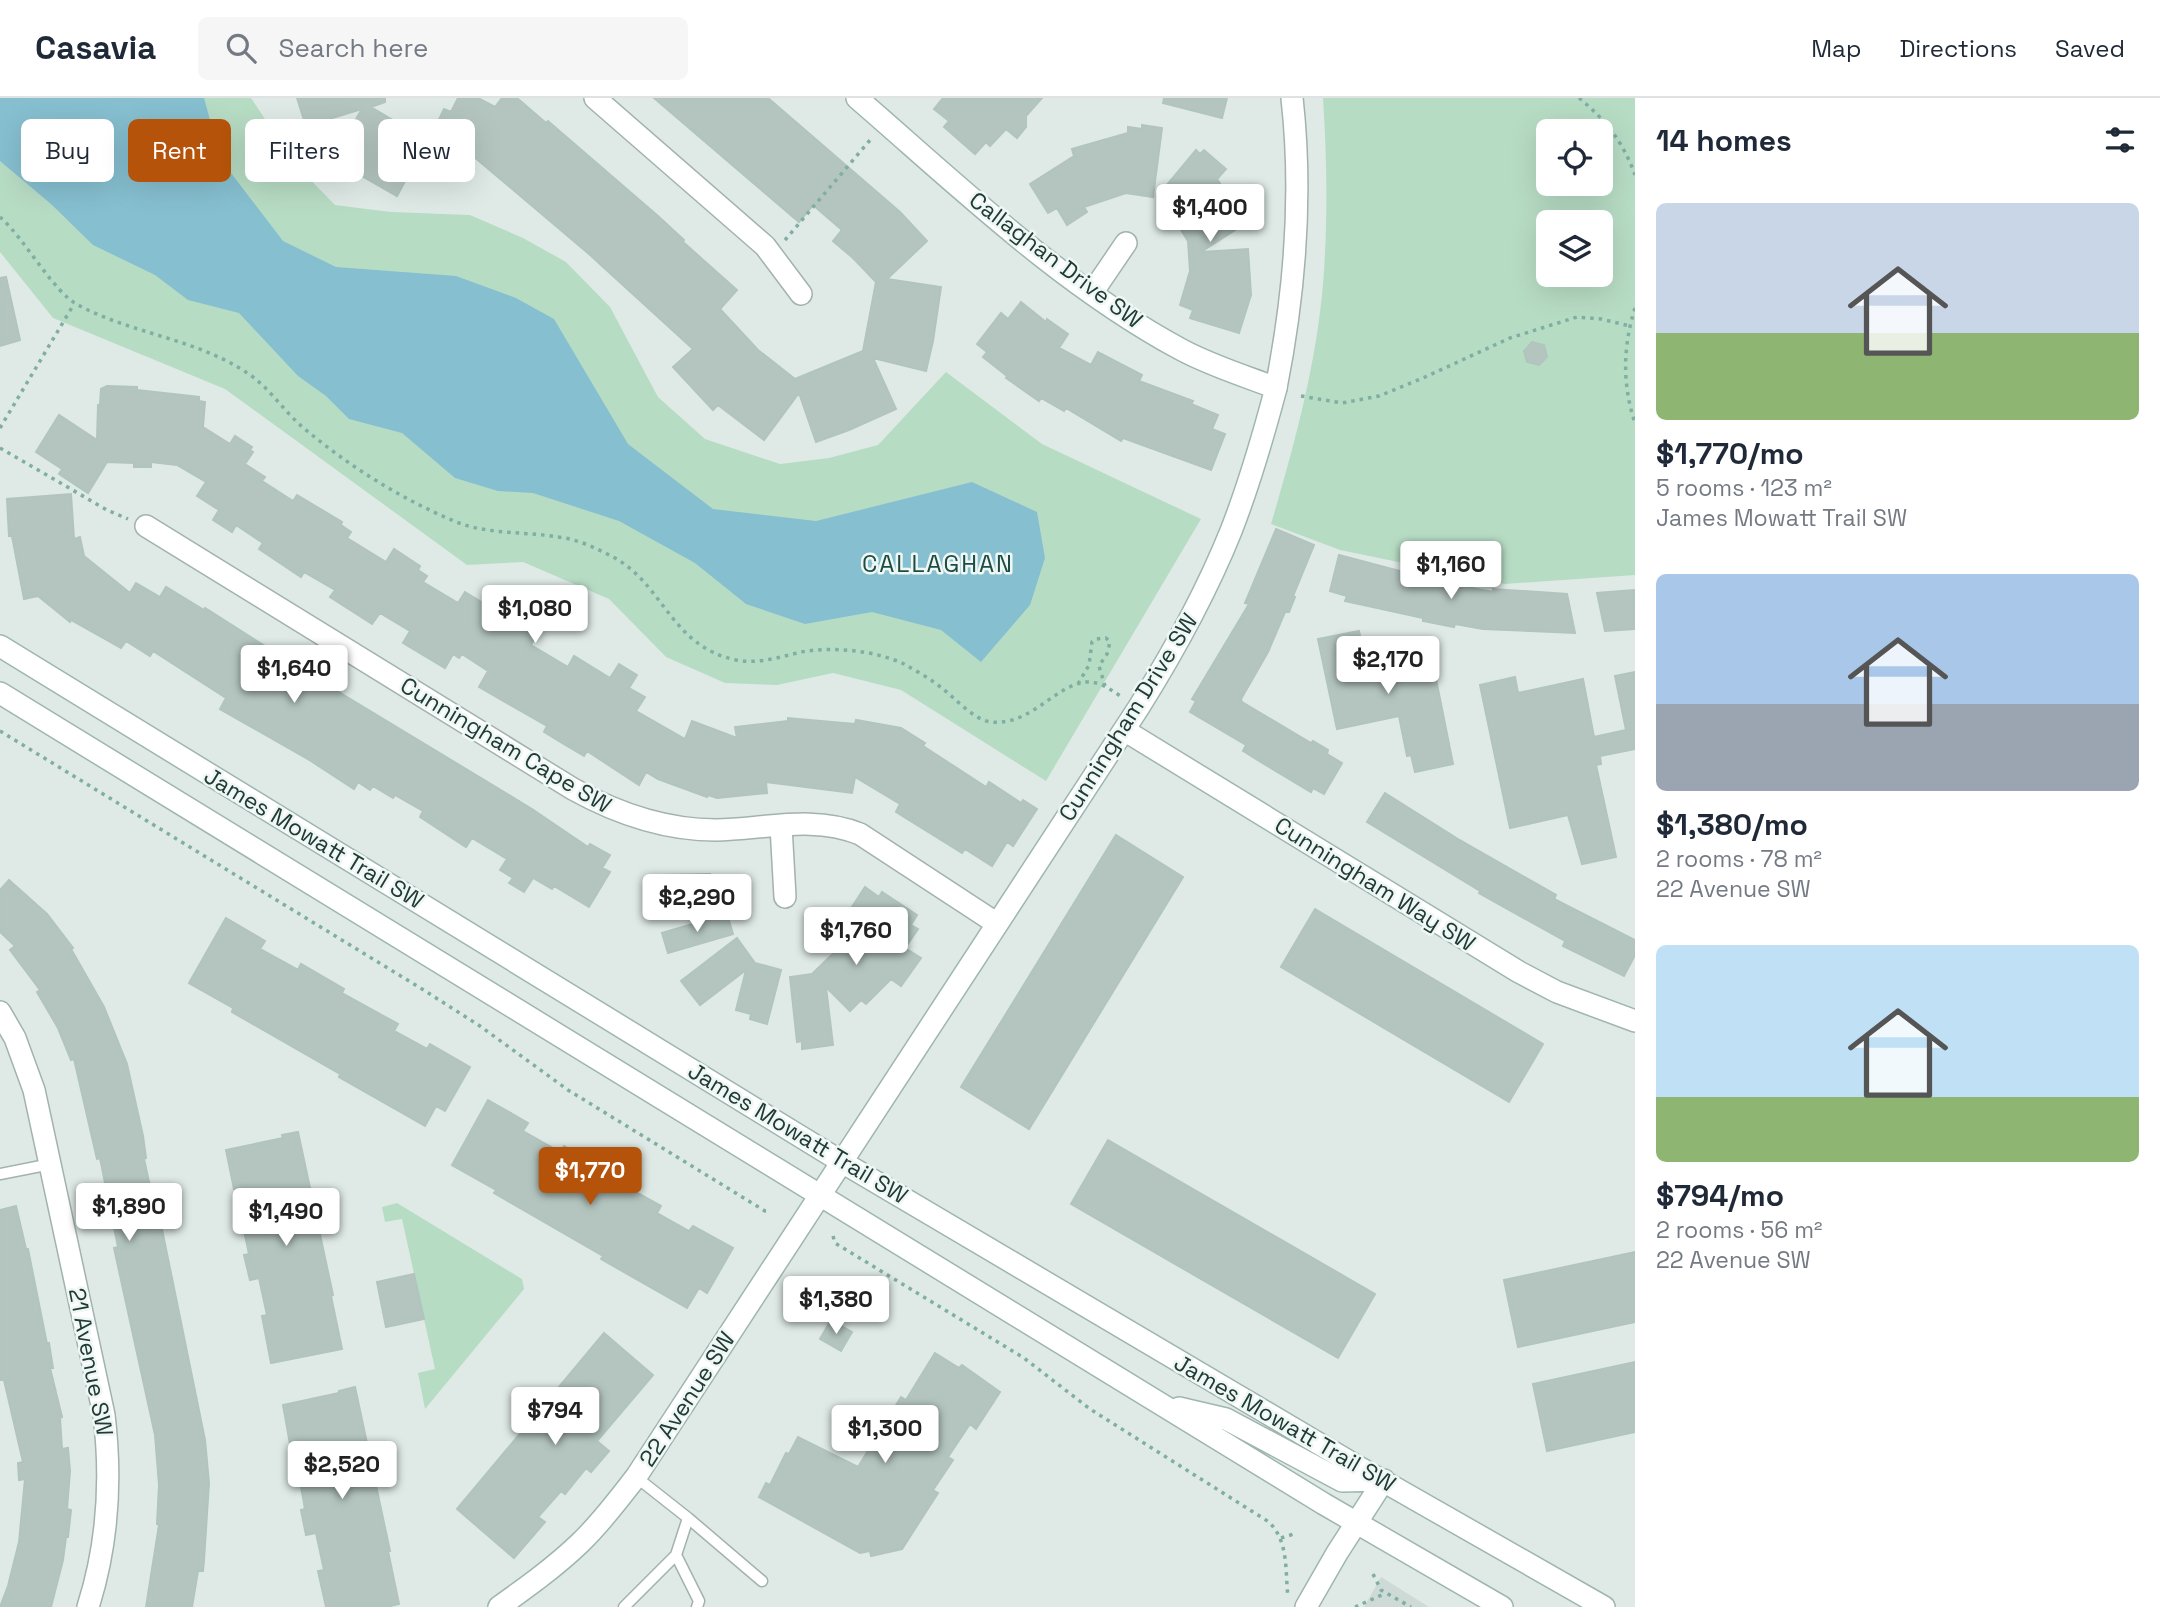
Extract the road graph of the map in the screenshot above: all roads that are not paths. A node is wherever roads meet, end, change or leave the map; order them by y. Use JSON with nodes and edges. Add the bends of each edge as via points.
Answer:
{"nodes":[{"id":1,"x":596,"y":98,"type":"edge"},
{"id":2,"x":857,"y":98,"type":"edge"},
{"id":3,"x":1292,"y":98,"type":"edge"},
{"id":4,"x":1125,"y":243,"type":"dead end"},
{"id":5,"x":1092,"y":293,"type":"junction"},
{"id":6,"x":801,"y":294,"type":"dead end"},
{"id":7,"x":1276,"y":388,"type":"junction"},
{"id":8,"x":146,"y":526,"type":"road end"},
{"id":9,"x":0,"y":646,"type":"edge"},
{"id":10,"x":0,"y":692,"type":"edge"},
{"id":11,"x":1124,"y":730,"type":"junction"},
{"id":12,"x":781,"y":826,"type":"junction"},
{"id":13,"x":785,"y":897,"type":"dead end"},
{"id":14,"x":996,"y":923,"type":"junction"},
{"id":15,"x":0,"y":1012,"type":"edge"},
{"id":16,"x":1635,"y":1021,"type":"edge"},
{"id":17,"x":842,"y":1162,"type":"junction"},
{"id":18,"x":51,"y":1164,"type":"junction"},
{"id":19,"x":0,"y":1174,"type":"edge"},
{"id":20,"x":820,"y":1195,"type":"junction"},
{"id":21,"x":1161,"y":1403,"type":"junction"},
{"id":22,"x":636,"y":1477,"type":"junction"},
{"id":23,"x":1384,"y":1480,"type":"junction"},
{"id":24,"x":688,"y":1518,"type":"junction"},
{"id":25,"x":1357,"y":1523,"type":"junction"},
{"id":26,"x":676,"y":1555,"type":"junction"},
{"id":27,"x":762,"y":1581,"type":"dead end"},
{"id":28,"x":89,"y":1607,"type":"edge"},
{"id":29,"x":499,"y":1607,"type":"edge"},
{"id":30,"x":624,"y":1607,"type":"edge"},
{"id":31,"x":697,"y":1607,"type":"edge"},
{"id":32,"x":1306,"y":1607,"type":"edge"},
{"id":33,"x":1502,"y":1607,"type":"edge"},
{"id":34,"x":1604,"y":1607,"type":"edge"}],
"edges":[{"from":1,"to":6,"type":"street","via":[[773,254]]},
{"from":2,"to":5,"type":"street","name":"Callaghan Drive SW","via":[[1021,240]]},
{"from":3,"to":7,"type":"street","name":"Cunningham Drive SW","via":[[1297,145],[1296,262]]},
{"from":4,"to":5,"type":"street"},
{"from":5,"to":7,"type":"street","name":"Callaghan Drive SW","via":[[1182,350]]},
{"from":7,"to":11,"type":"street","name":"Cunningham Drive SW","via":[[1246,489],[1215,569],[1169,659]]},
{"from":8,"to":12,"type":"street","name":"Cunningham Cape SW","via":[[607,807],[641,820],[695,830]]},
{"from":9,"to":17,"type":"street","name":"James Mowatt Trail SW"},
{"from":10,"to":20,"type":"street","name":"James Mowatt Trail SW"},
{"from":11,"to":14,"type":"street","name":"Cunningham Drive SW"},
{"from":11,"to":16,"type":"street","name":"Cunningham Way SW","via":[[1519,972],[1557,992]]},
{"from":12,"to":13,"type":"street"},
{"from":12,"to":14,"type":"street","name":"Cunningham Cape SW","via":[[828,825],[860,834]]},
{"from":14,"to":17,"type":"street","name":"Cunningham Drive SW"},
{"from":15,"to":18,"type":"street","name":"21 Avenue SW","via":[[34,1090]]},
{"from":17,"to":20,"type":"street","name":"22 Avenue SW"},
{"from":17,"to":23,"type":"street","name":"James Mowatt Trail SW"},
{"from":18,"to":19,"type":"lane"},
{"from":18,"to":28,"type":"street","name":"21 Avenue SW","via":[[108,1451],[106,1524]]},
{"from":20,"to":21,"type":"street","name":"James Mowatt Trail SW"},
{"from":20,"to":22,"type":"street","name":"22 Avenue SW"},
{"from":21,"to":23,"type":"street","via":[[1226,1419],[1342,1481]]},
{"from":21,"to":25,"type":"street","name":"James Mowatt Trail SW"},
{"from":22,"to":24,"type":"lane"},
{"from":22,"to":29,"type":"street","name":"22 Avenue SW","via":[[580,1544]]},
{"from":23,"to":25,"type":"street"},
{"from":23,"to":34,"type":"street","name":"James Mowatt Trail SW"},
{"from":24,"to":26,"type":"lane"},
{"from":24,"to":27,"type":"lane"},
{"from":25,"to":32,"type":"street"},
{"from":25,"to":33,"type":"street","name":"James Mowatt Trail SW"},
{"from":26,"to":30,"type":"lane"},
{"from":26,"to":31,"type":"lane","via":[[699,1601]]}]}
